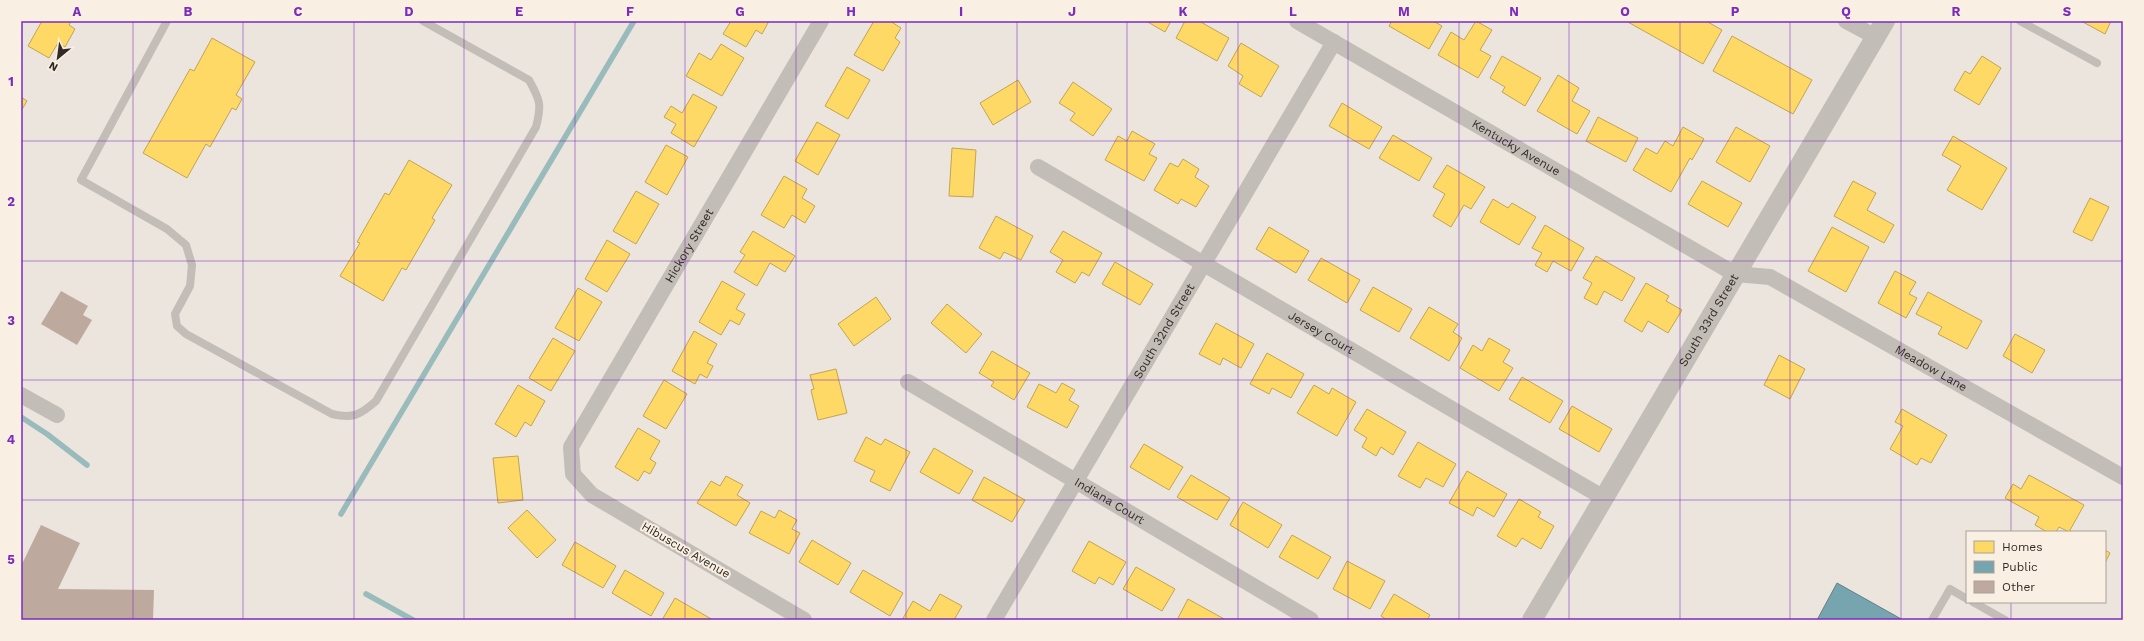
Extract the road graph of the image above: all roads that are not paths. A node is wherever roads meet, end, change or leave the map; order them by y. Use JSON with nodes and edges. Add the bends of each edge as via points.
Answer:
{"nodes":[{"id":1,"x":167,"y":21,"type":"edge"},
{"id":2,"x":422,"y":21,"type":"edge"},
{"id":3,"x":821,"y":21,"type":"edge"},
{"id":4,"x":1297,"y":21,"type":"edge"},
{"id":5,"x":1846,"y":21,"type":"edge"},
{"id":6,"x":2020,"y":21,"type":"edge"},
{"id":7,"x":1881,"y":29,"type":"edge"},
{"id":8,"x":1334,"y":42,"type":"junction"},
{"id":9,"x":2097,"y":63,"type":"dead end"},
{"id":10,"x":1038,"y":167,"type":"dead end"},
{"id":11,"x":1203,"y":263,"type":"junction"},
{"id":12,"x":1735,"y":274,"type":"junction"},
{"id":13,"x":908,"y":382,"type":"dead end"},
{"id":14,"x":21,"y":395,"type":"edge"},
{"id":15,"x":56,"y":416,"type":"dead end"},
{"id":16,"x":573,"y":474,"type":"joint"},
{"id":17,"x":2123,"y":478,"type":"edge"},
{"id":18,"x":1075,"y":481,"type":"junction"},
{"id":19,"x":1604,"y":498,"type":"junction"},
{"id":20,"x":1966,"y":597,"type":"edge"},
{"id":21,"x":1975,"y":603,"type":"edge"},
{"id":22,"x":1536,"y":619,"type":"edge"},
{"id":23,"x":804,"y":620,"type":"edge"},
{"id":24,"x":994,"y":620,"type":"edge"},
{"id":25,"x":1311,"y":620,"type":"edge"},
{"id":26,"x":1932,"y":620,"type":"edge"},
{"id":27,"x":2005,"y":620,"type":"edge"}],
"edges":[{"from":1,"to":2,"type":"lane","via":[[81,180],[167,229],[186,245],[192,265],[190,286],[175,314],[177,326],[186,334],[332,414],[347,417],[363,413],[376,402],[536,127],[541,108],[529,80]]},
{"from":3,"to":16,"type":"street","name":"Hickory Street","via":[[571,447]]},
{"from":4,"to":8,"type":"street","name":"Kentucky Avenue"},
{"from":5,"to":7,"type":"street"},
{"from":6,"to":9,"type":"lane"},
{"from":7,"to":12,"type":"street","name":"South 33rd Street"},
{"from":8,"to":11,"type":"street","name":"South 32nd Street"},
{"from":8,"to":12,"type":"street","name":"Kentucky Avenue"},
{"from":10,"to":11,"type":"street","name":"Jersey Court"},
{"from":11,"to":18,"type":"street","name":"South 32nd Street"},
{"from":11,"to":19,"type":"street","name":"Jersey Court"},
{"from":12,"to":17,"type":"street","name":"Meadow Lane","via":[[1770,277]]},
{"from":12,"to":19,"type":"street","name":"South 33rd Street"},
{"from":13,"to":18,"type":"street","name":"Indiana Court"},
{"from":14,"to":15,"type":"street"},
{"from":16,"to":23,"type":"street","name":"Hibuscus Avenue","via":[[592,495]]},
{"from":18,"to":24,"type":"street","name":"South 32nd Street"},
{"from":18,"to":25,"type":"street","name":"Indiana Court"},
{"from":19,"to":22,"type":"street","name":"South 33rd Street"},
{"from":20,"to":26,"type":"lane","via":[[1950,589]]},
{"from":21,"to":27,"type":"lane"}]}
